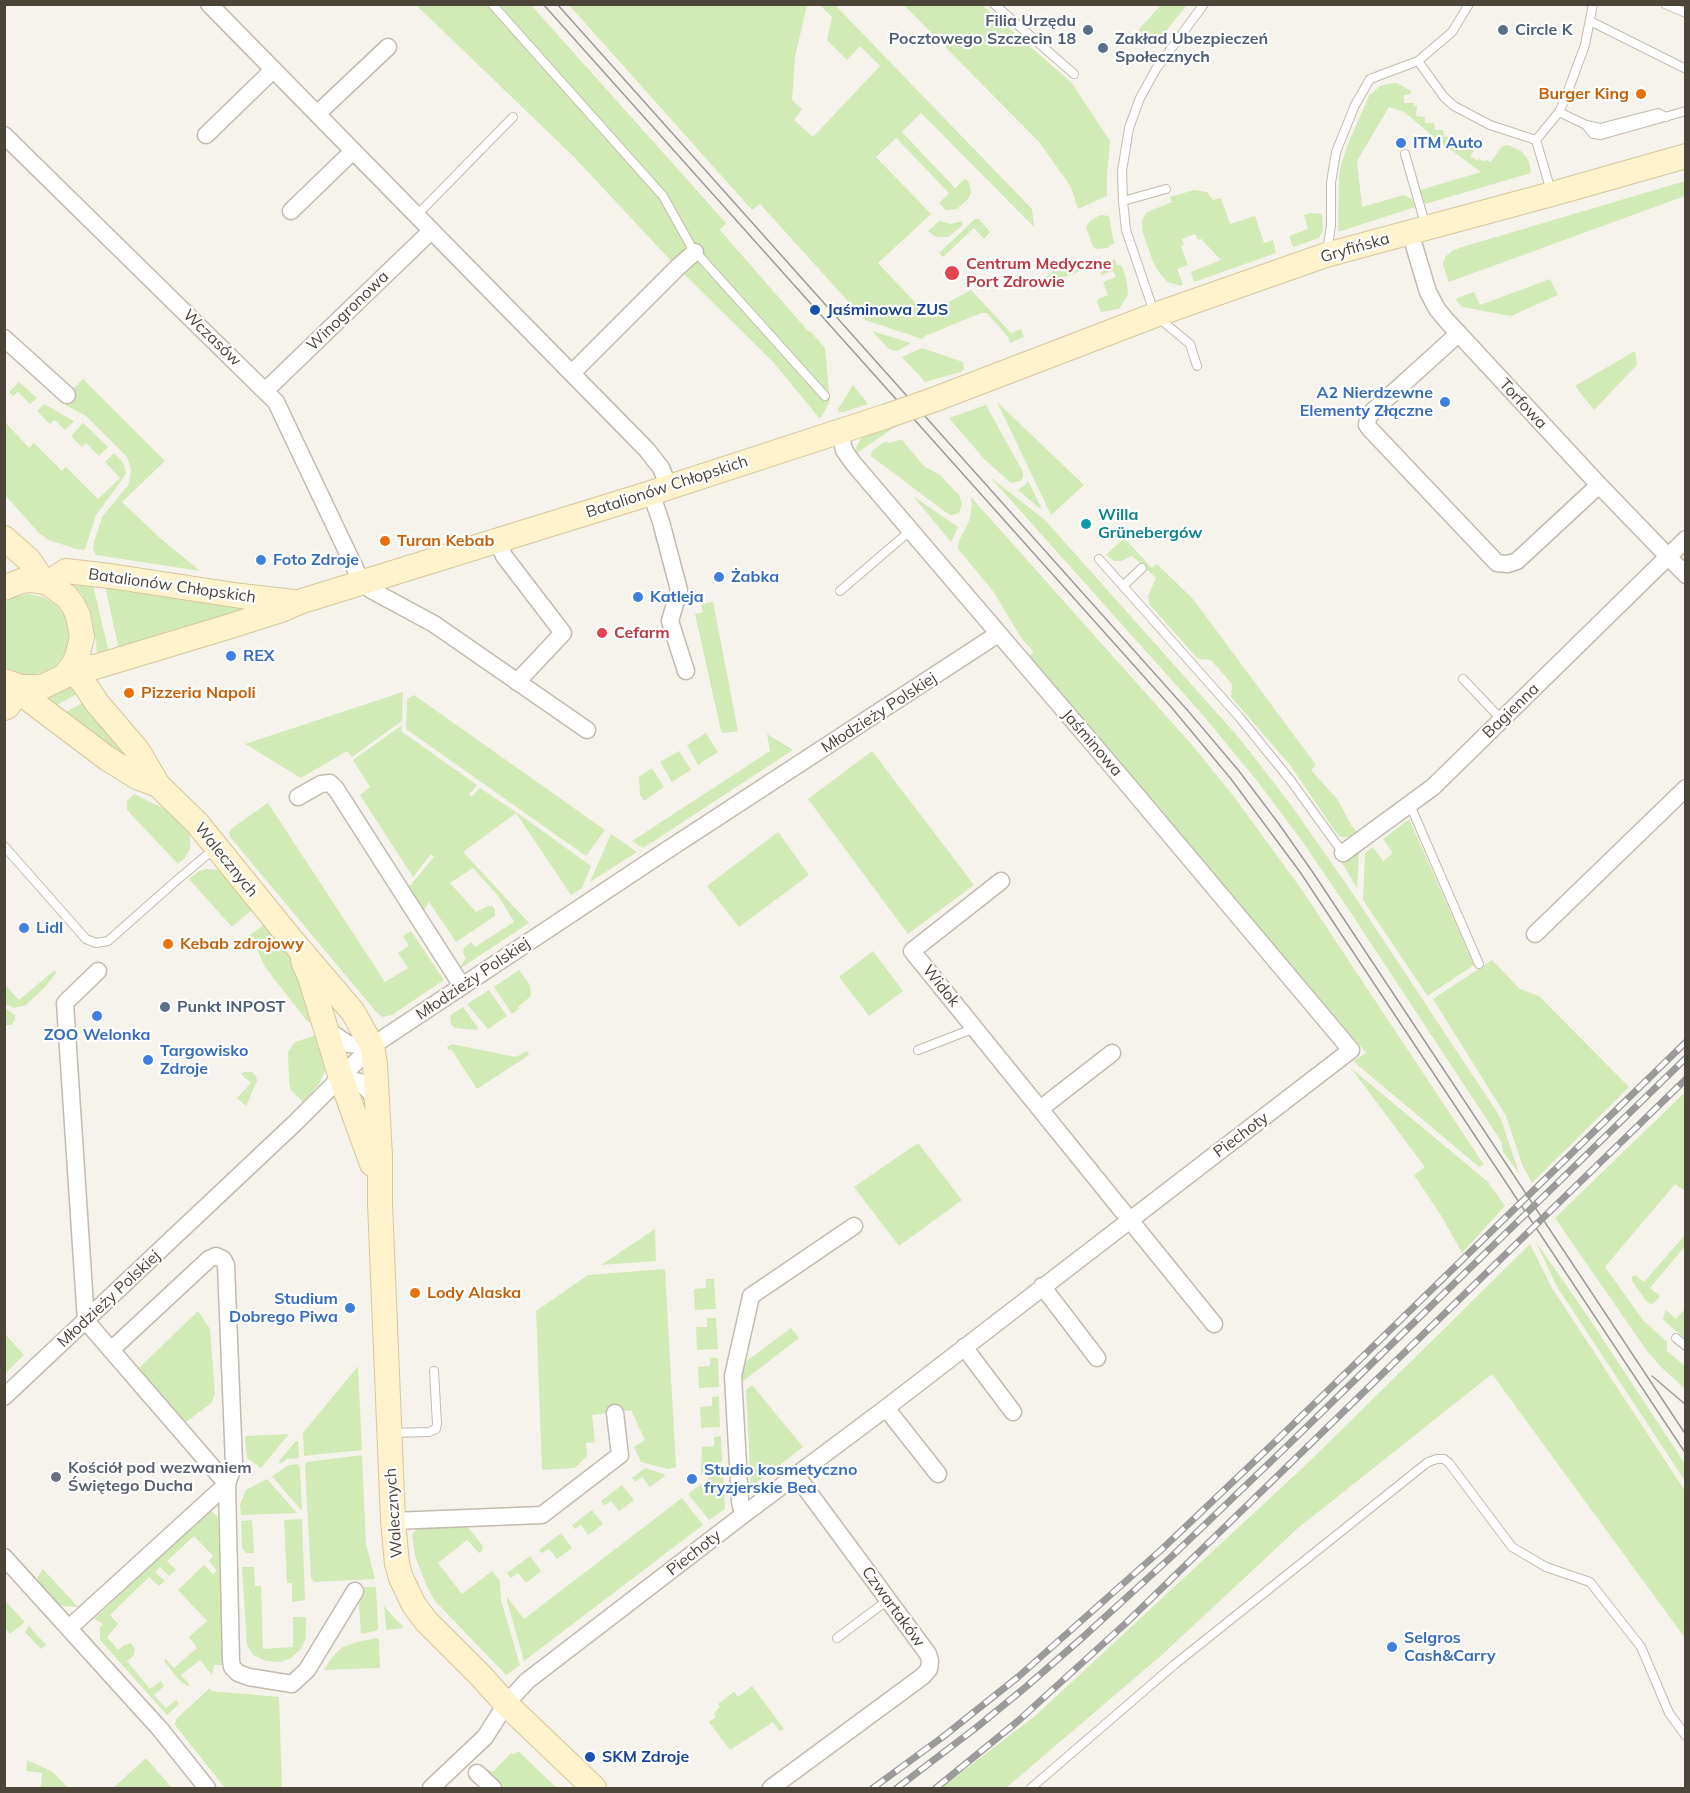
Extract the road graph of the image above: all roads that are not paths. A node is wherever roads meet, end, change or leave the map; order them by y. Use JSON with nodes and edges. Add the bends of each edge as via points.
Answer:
{"nodes":[{"id":1,"x":209,"y":4,"type":"edge"},
{"id":2,"x":492,"y":4,"type":"edge"},
{"id":3,"x":994,"y":4,"type":"edge"},
{"id":4,"x":1204,"y":4,"type":"edge"},
{"id":5,"x":1469,"y":4,"type":"edge"},
{"id":6,"x":1593,"y":4,"type":"edge"},
{"id":7,"x":1665,"y":4,"type":"edge"},
{"id":8,"x":1686,"y":13,"type":"edge"},
{"id":9,"x":1590,"y":21,"type":"junction"},
{"id":10,"x":388,"y":47,"type":"dead end"},
{"id":11,"x":1418,"y":62,"type":"junction"},
{"id":12,"x":1686,"y":69,"type":"edge"},
{"id":13,"x":273,"y":70,"type":"junction"},
{"id":14,"x":1074,"y":74,"type":"dead end"},
{"id":15,"x":1686,"y":111,"type":"edge"},
{"id":16,"x":1559,"y":112,"type":"junction"},
{"id":17,"x":317,"y":114,"type":"junction"},
{"id":18,"x":513,"y":117,"type":"dead end"},
{"id":19,"x":4,"y":135,"type":"edge"},
{"id":20,"x":206,"y":135,"type":"dead end"},
{"id":21,"x":1536,"y":140,"type":"junction"},
{"id":22,"x":353,"y":151,"type":"junction"},
{"id":23,"x":1405,"y":154,"type":"dead end"},
{"id":24,"x":1686,"y":156,"type":"edge"},
{"id":25,"x":1166,"y":189,"type":"dead end"},
{"id":26,"x":1552,"y":194,"type":"junction"},
{"id":27,"x":1123,"y":201,"type":"junction"},
{"id":28,"x":291,"y":211,"type":"dead end"},
{"id":29,"x":416,"y":216,"type":"junction"},
{"id":30,"x":1418,"y":230,"type":"junction"},
{"id":31,"x":431,"y":231,"type":"junction"},
{"id":32,"x":695,"y":252,"type":"junction"},
{"id":33,"x":1326,"y":255,"type":"junction"},
{"id":34,"x":1155,"y":315,"type":"junction"},
{"id":35,"x":1458,"y":334,"type":"junction"},
{"id":36,"x":4,"y":338,"type":"edge"},
{"id":37,"x":1032,"y":363,"type":"joint"},
{"id":38,"x":1197,"y":366,"type":"dead end"},
{"id":39,"x":572,"y":373,"type":"junction"},
{"id":40,"x":265,"y":391,"type":"junction"},
{"id":41,"x":67,"y":394,"type":"dead end"},
{"id":42,"x":825,"y":396,"type":"dead end"},
{"id":43,"x":840,"y":431,"type":"junction"},
{"id":44,"x":1599,"y":485,"type":"junction"},
{"id":45,"x":660,"y":490,"type":"junction"},
{"id":46,"x":910,"y":531,"type":"junction"},
{"id":47,"x":4,"y":538,"type":"edge"},
{"id":48,"x":1686,"y":539,"type":"edge"},
{"id":49,"x":498,"y":541,"type":"junction"},
{"id":50,"x":1668,"y":556,"type":"junction"},
{"id":51,"x":1099,"y":559,"type":"dead end"},
{"id":52,"x":1143,"y":568,"type":"dead end"},
{"id":53,"x":1686,"y":575,"type":"edge"},
{"id":54,"x":46,"y":582,"type":"junction"},
{"id":55,"x":362,"y":583,"type":"junction"},
{"id":56,"x":1123,"y":586,"type":"junction"},
{"id":57,"x":4,"y":588,"type":"edge"},
{"id":58,"x":840,"y":591,"type":"dead end"},
{"id":59,"x":299,"y":602,"type":"junction"},
{"id":60,"x":998,"y":634,"type":"junction"},
{"id":61,"x":71,"y":668,"type":"junction"},
{"id":62,"x":686,"y":671,"type":"dead end"},
{"id":63,"x":1463,"y":679,"type":"dead end"},
{"id":64,"x":517,"y":682,"type":"junction"},
{"id":65,"x":17,"y":685,"type":"edge"},
{"id":66,"x":4,"y":708,"type":"edge"},
{"id":67,"x":1502,"y":720,"type":"junction"},
{"id":68,"x":587,"y":730,"type":"dead end"},
{"id":69,"x":158,"y":785,"type":"junction"},
{"id":70,"x":1686,"y":788,"type":"edge"},
{"id":71,"x":298,"y":797,"type":"dead end"},
{"id":72,"x":1410,"y":805,"type":"junction"},
{"id":73,"x":4,"y":846,"type":"edge"},
{"id":74,"x":216,"y":848,"type":"junction"},
{"id":75,"x":1343,"y":853,"type":"joint"},
{"id":76,"x":1001,"y":881,"type":"dead end"},
{"id":77,"x":1535,"y":934,"type":"dead end"},
{"id":78,"x":290,"y":938,"type":"junction"},
{"id":79,"x":1479,"y":964,"type":"dead end"},
{"id":80,"x":98,"y":971,"type":"dead end"},
{"id":81,"x":462,"y":986,"type":"junction"},
{"id":82,"x":326,"y":1025,"type":"junction"},
{"id":83,"x":975,"y":1028,"type":"junction"},
{"id":84,"x":372,"y":1046,"type":"junction"},
{"id":85,"x":918,"y":1050,"type":"dead end"},
{"id":86,"x":1351,"y":1050,"type":"joint"},
{"id":87,"x":1112,"y":1053,"type":"dead end"},
{"id":88,"x":341,"y":1078,"type":"junction"},
{"id":89,"x":1040,"y":1110,"type":"junction"},
{"id":90,"x":378,"y":1111,"type":"junction"},
{"id":91,"x":380,"y":1196,"type":"junction"},
{"id":92,"x":1130,"y":1219,"type":"junction"},
{"id":93,"x":854,"y":1226,"type":"dead end"},
{"id":94,"x":1042,"y":1286,"type":"junction"},
{"id":95,"x":86,"y":1321,"type":"junction"},
{"id":96,"x":1214,"y":1324,"type":"dead end"},
{"id":97,"x":1676,"y":1338,"type":"dead end"},
{"id":98,"x":1686,"y":1346,"type":"edge"},
{"id":99,"x":964,"y":1347,"type":"junction"},
{"id":100,"x":111,"y":1350,"type":"junction"},
{"id":101,"x":1097,"y":1358,"type":"dead end"},
{"id":102,"x":434,"y":1371,"type":"dead end"},
{"id":103,"x":4,"y":1397,"type":"edge"},
{"id":104,"x":886,"y":1408,"type":"junction"},
{"id":105,"x":1013,"y":1412,"type":"dead end"},
{"id":106,"x":615,"y":1413,"type":"dead end"},
{"id":107,"x":390,"y":1433,"type":"junction"},
{"id":108,"x":938,"y":1474,"type":"dead end"},
{"id":109,"x":796,"y":1475,"type":"junction"},
{"id":110,"x":227,"y":1484,"type":"junction"},
{"id":111,"x":743,"y":1515,"type":"junction"},
{"id":112,"x":393,"y":1521,"type":"junction"},
{"id":113,"x":4,"y":1557,"type":"edge"},
{"id":114,"x":355,"y":1591,"type":"dead end"},
{"id":115,"x":888,"y":1600,"type":"junction"},
{"id":116,"x":69,"y":1628,"type":"junction"},
{"id":117,"x":837,"y":1638,"type":"dead end"},
{"id":118,"x":506,"y":1704,"type":"junction"},
{"id":119,"x":1686,"y":1736,"type":"edge"},
{"id":120,"x":477,"y":1773,"type":"dead end"},
{"id":121,"x":207,"y":1788,"type":"edge"},
{"id":122,"x":431,"y":1788,"type":"edge"},
{"id":123,"x":493,"y":1788,"type":"edge"},
{"id":124,"x":594,"y":1788,"type":"edge"},
{"id":125,"x":771,"y":1788,"type":"edge"},
{"id":126,"x":1031,"y":1788,"type":"edge"}],
"edges":[{"from":1,"to":13,"type":"street"},
{"from":2,"to":32,"type":"lane","via":[[663,196]]},
{"from":3,"to":14,"type":"lane"},
{"from":4,"to":27,"type":"lane","via":[[1156,69],[1140,98],[1125,146]]},
{"from":5,"to":11,"type":"lane","via":[[1452,32]]},
{"from":6,"to":9,"type":"lane"},
{"from":7,"to":8,"type":"lane"},
{"from":9,"to":12,"type":"lane"},
{"from":9,"to":16,"type":"lane","via":[[1580,63]]},
{"from":10,"to":17,"type":"street"},
{"from":11,"to":21,"type":"lane","via":[[1454,106]]},
{"from":11,"to":33,"type":"lane","via":[[1370,80],[1355,105],[1336,152]]},
{"from":13,"to":17,"type":"street"},
{"from":13,"to":20,"type":"street"},
{"from":15,"to":16,"type":"lane","via":[[1601,135]]},
{"from":16,"to":21,"type":"lane"},
{"from":17,"to":22,"type":"street"},
{"from":18,"to":29,"type":"lane"},
{"from":19,"to":40,"type":"street","name":"Wczasów"},
{"from":21,"to":26,"type":"lane"},
{"from":22,"to":28,"type":"street"},
{"from":22,"to":29,"type":"street"},
{"from":23,"to":30,"type":"lane"},
{"from":24,"to":26,"type":"street","name":"Gryfińska"},
{"from":25,"to":27,"type":"lane"},
{"from":26,"to":30,"type":"street","name":"Gryfińska"},
{"from":27,"to":34,"type":"lane","via":[[1126,230]]},
{"from":29,"to":31,"type":"street"},
{"from":30,"to":33,"type":"street","name":"Gryfińska"},
{"from":30,"to":35,"type":"street","name":"Torfowa","via":[[1428,292]]},
{"from":31,"to":39,"type":"street"},
{"from":31,"to":40,"type":"street","name":"Winogronowa"},
{"from":32,"to":39,"type":"street"},
{"from":32,"to":42,"type":"lane"},
{"from":33,"to":34,"type":"street","name":"Gryfińska"},
{"from":34,"to":37,"type":"street","name":"Gryfińska"},
{"from":34,"to":38,"type":"lane","via":[[1190,344]]},
{"from":35,"to":44,"type":"street","name":"Torfowa"},
{"from":35,"to":44,"type":"street","via":[[1373,411],[1368,418],[1370,429],[1497,562],[1517,561]]},
{"from":36,"to":41,"type":"street"},
{"from":37,"to":43,"type":"street","name":"Batalionów Chłopskich","bridge":true},
{"from":39,"to":45,"type":"street","via":[[656,460]]},
{"from":40,"to":55,"type":"street","name":"Wczasów","via":[[282,412]]},
{"from":43,"to":45,"type":"street","name":"Batalionów Chłopskich"},
{"from":43,"to":46,"type":"street","name":"Jaśminowa","via":[[849,458]]},
{"from":44,"to":50,"type":"street","name":"Torfowa"},
{"from":45,"to":49,"type":"street","name":"Batalionów Chłopskich"},
{"from":45,"to":62,"type":"street","via":[[662,522],[679,590],[670,621]]},
{"from":46,"to":58,"type":"lane"},
{"from":46,"to":60,"type":"street","name":"Jaśminowa"},
{"from":47,"to":54,"type":"street"},
{"from":48,"to":50,"type":"street","name":"Bagienna"},
{"from":49,"to":55,"type":"street","name":"Batalionów Chłopskich"},
{"from":49,"to":64,"type":"street","via":[[504,556],[563,633]]},
{"from":50,"to":53,"type":"street"},
{"from":50,"to":67,"type":"street","name":"Bagienna"},
{"from":51,"to":56,"type":"lane"},
{"from":52,"to":56,"type":"lane"},
{"from":54,"to":57,"type":"street","name":"Batalionów Chłopskich","via":[[21,581]]},
{"from":54,"to":59,"type":"street","name":"Batalionów Chłopskich","via":[[66,571]]},
{"from":54,"to":61,"type":"street","via":[[67,597],[78,615],[81,649]]},
{"from":55,"to":59,"type":"street","name":"Batalionów Chłopskich"},
{"from":55,"to":64,"type":"street","via":[[434,624]]},
{"from":56,"to":75,"type":"lane","via":[[1253,734]]},
{"from":59,"to":61,"type":"street","name":"Batalionów Chłopskich","via":[[95,667]]},
{"from":60,"to":81,"type":"street","name":"Młodzieży Polskiej"},
{"from":60,"to":86,"type":"street","name":"Jaśminowa"},
{"from":61,"to":65,"type":"street","via":[[63,677],[42,687]]},
{"from":61,"to":69,"type":"street","name":"Walecznych","via":[[138,751]]},
{"from":63,"to":67,"type":"lane"},
{"from":64,"to":68,"type":"street"},
{"from":65,"to":66,"type":"street"},
{"from":65,"to":69,"type":"street","name":"Walecznych","via":[[31,701],[108,759]]},
{"from":67,"to":72,"type":"street","name":"Bagienna"},
{"from":69,"to":74,"type":"street","name":"Walecznych"},
{"from":70,"to":77,"type":"street"},
{"from":71,"to":81,"type":"street","via":[[321,784],[330,783],[336,789]]},
{"from":72,"to":75,"type":"street","name":"Bagienna"},
{"from":72,"to":79,"type":"lane"},
{"from":73,"to":74,"type":"lane","via":[[86,939],[96,943],[108,941]]},
{"from":74,"to":78,"type":"street","name":"Walecznych"},
{"from":76,"to":83,"type":"street","name":"Widok","via":[[912,951]]},
{"from":78,"to":82,"type":"street","name":"Walecznych","via":[[310,977]]},
{"from":78,"to":84,"type":"street","name":"Walecznych","via":[[353,1012]]},
{"from":80,"to":95,"type":"street","via":[[65,1003]]},
{"from":81,"to":84,"type":"street","name":"Młodzieży Polskiej"},
{"from":82,"to":84,"type":"street","via":[[348,1044]]},
{"from":82,"to":88,"type":"street","name":"Walecznych"},
{"from":83,"to":85,"type":"lane"},
{"from":83,"to":89,"type":"street","name":"Widok"},
{"from":84,"to":88,"type":"street","name":"Młodzieży Polskiej"},
{"from":84,"to":90,"type":"street","name":"Walecznych"},
{"from":86,"to":92,"type":"street","name":"Piechoty"},
{"from":87,"to":89,"type":"street"},
{"from":88,"to":90,"type":"street","name":"Walecznych","via":[[364,1085]]},
{"from":88,"to":91,"type":"street","name":"Walecznych","via":[[365,1141]]},
{"from":88,"to":95,"type":"street","name":"Młodzieży Polskiej"},
{"from":89,"to":92,"type":"street","name":"Widok"},
{"from":90,"to":91,"type":"street","name":"Walecznych"},
{"from":91,"to":107,"type":"street","name":"Walecznych"},
{"from":92,"to":94,"type":"street","name":"Piechoty"},
{"from":92,"to":96,"type":"street"},
{"from":93,"to":111,"type":"street","via":[[751,1296],[733,1376]]},
{"from":94,"to":99,"type":"street","name":"Piechoty"},
{"from":94,"to":101,"type":"street"},
{"from":95,"to":100,"type":"street"},
{"from":95,"to":103,"type":"street","name":"Młodzieży Polskiej"},
{"from":97,"to":98,"type":"lane"},
{"from":99,"to":104,"type":"street","name":"Piechoty"},
{"from":99,"to":105,"type":"street"},
{"from":100,"to":110,"type":"street"},
{"from":100,"to":110,"type":"street","via":[[209,1259],[223,1259],[234,1464]]},
{"from":102,"to":107,"type":"lane","via":[[436,1430]]},
{"from":104,"to":108,"type":"street"},
{"from":104,"to":109,"type":"street","name":"Piechoty"},
{"from":106,"to":112,"type":"street","via":[[620,1455],[542,1515]]},
{"from":107,"to":112,"type":"street","name":"Walecznych"},
{"from":109,"to":111,"type":"street","name":"Piechoty"},
{"from":109,"to":115,"type":"street","name":"Czwartaków"},
{"from":110,"to":114,"type":"street","via":[[231,1660],[238,1673],[292,1683],[308,1670]]},
{"from":110,"to":116,"type":"street"},
{"from":111,"to":118,"type":"street","name":"Piechoty","via":[[527,1682]]},
{"from":112,"to":118,"type":"street","name":"Walecznych","via":[[397,1564],[414,1605]]},
{"from":113,"to":116,"type":"street"},
{"from":115,"to":117,"type":"lane"},
{"from":115,"to":125,"type":"street","name":"Czwartaków","via":[[927,1653],[928,1669]]},
{"from":116,"to":121,"type":"street"},
{"from":118,"to":122,"type":"street","name":"Piechoty","via":[[485,1737]]},
{"from":118,"to":124,"type":"street","name":"Walecznych"},
{"from":119,"to":126,"type":"lane","via":[[1669,1713],[1641,1647],[1590,1582],[1546,1567],[1512,1547],[1449,1463],[1437,1459],[1428,1462],[1174,1665]]},
{"from":120,"to":123,"type":"street"}]}
